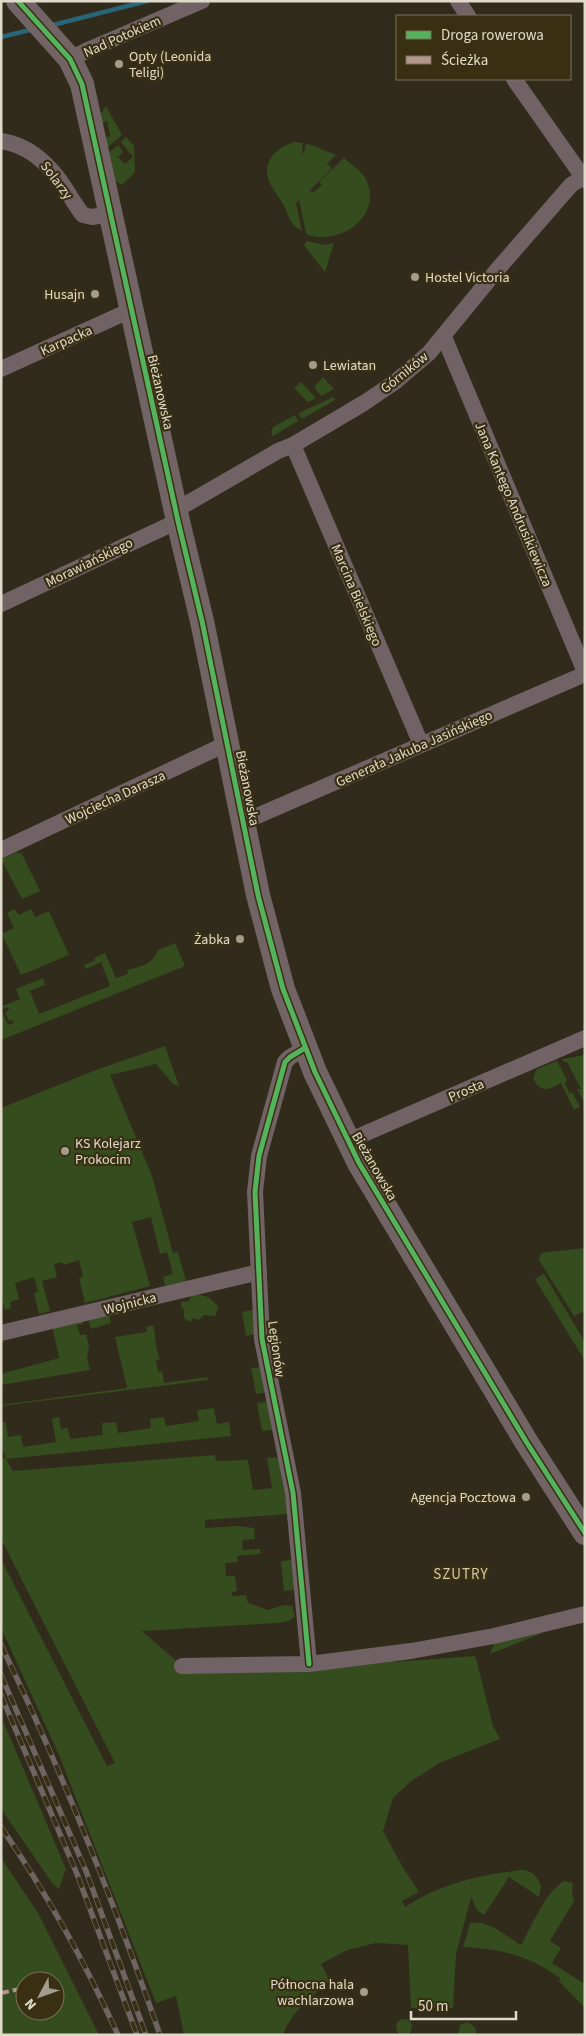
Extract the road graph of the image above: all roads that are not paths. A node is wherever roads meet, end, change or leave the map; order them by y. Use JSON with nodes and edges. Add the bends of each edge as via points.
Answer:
{"nodes":[{"id":1,"x":202,"y":1,"type":"edge"},
{"id":2,"x":458,"y":1,"type":"edge"},
{"id":3,"x":467,"y":15,"type":"edge"},
{"id":4,"x":33,"y":17,"type":"edge"},
{"id":5,"x":70,"y":59,"type":"junction"},
{"id":6,"x":515,"y":80,"type":"edge"},
{"id":7,"x":1,"y":141,"type":"edge"},
{"id":8,"x":584,"y":177,"type":"edge"},
{"id":9,"x":110,"y":214,"type":"junction"},
{"id":10,"x":131,"y":310,"type":"junction"},
{"id":11,"x":444,"y":337,"type":"junction"},
{"id":12,"x":1,"y":369,"type":"edge"},
{"id":13,"x":293,"y":445,"type":"junction"},
{"id":14,"x":177,"y":516,"type":"junction"},
{"id":15,"x":1,"y":604,"type":"edge"},
{"id":16,"x":585,"y":673,"type":"edge"},
{"id":17,"x":228,"y":743,"type":"junction"},
{"id":18,"x":421,"y":744,"type":"junction"},
{"id":19,"x":243,"y":822,"type":"junction"},
{"id":20,"x":1,"y":850,"type":"edge"},
{"id":21,"x":585,"y":1038,"type":"edge"},
{"id":22,"x":305,"y":1048,"type":"junction"},
{"id":23,"x":348,"y":1141,"type":"junction"},
{"id":24,"x":258,"y":1272,"type":"junction"},
{"id":25,"x":1,"y":1333,"type":"edge"},
{"id":26,"x":585,"y":1533,"type":"edge"},
{"id":27,"x":585,"y":1614,"type":"edge"},
{"id":28,"x":309,"y":1664,"type":"junction"},
{"id":29,"x":182,"y":1666,"type":"dead end"}],
"edges":[{"from":1,"to":5,"type":"street","name":"Nad Potokiem"},
{"from":2,"to":3,"type":"street"},
{"from":4,"to":5,"type":"street","name":"Bieżanowska"},
{"from":5,"to":9,"type":"street","name":"Bieżanowska","via":[[82,84]]},
{"from":6,"to":8,"type":"street"},
{"from":7,"to":9,"type":"street","name":"Solarzy","via":[[32,152],[46,163],[83,214],[92,217]]},
{"from":8,"to":11,"type":"street","name":"Górników","via":[[571,185],[546,213]]},
{"from":9,"to":10,"type":"street","name":"Bieżanowska"},
{"from":10,"to":12,"type":"street","name":"Karpacka"},
{"from":10,"to":14,"type":"street","name":"Bieżanowska"},
{"from":11,"to":13,"type":"street","name":"Górników","via":[[395,382]]},
{"from":11,"to":16,"type":"street","name":"Jana Kantego Andrusikiewicza"},
{"from":13,"to":14,"type":"street","name":"Górników"},
{"from":13,"to":18,"type":"street","name":"Marcina Bielskiego"},
{"from":14,"to":15,"type":"street","name":"Morawiańskiego"},
{"from":14,"to":17,"type":"street","name":"Bieżanowska"},
{"from":16,"to":18,"type":"street","name":"Generała Jakuba Jasińskiego"},
{"from":17,"to":19,"type":"street","name":"Bieżanowska"},
{"from":17,"to":20,"type":"street","name":"Wojciecha Darasza"},
{"from":18,"to":19,"type":"street","name":"Generała Jakuba Jasińskiego"},
{"from":19,"to":22,"type":"street","name":"Bieżanowska","via":[[270,944]]},
{"from":21,"to":23,"type":"street","name":"Prosta"},
{"from":22,"to":23,"type":"street","name":"Bieżanowska"},
{"from":22,"to":24,"type":"street","name":"Legionów","via":[[285,1062],[258,1156],[255,1192]]},
{"from":23,"to":26,"type":"street","name":"Bieżanowska","via":[[527,1443]]},
{"from":24,"to":25,"type":"street","name":"Wojnicka"},
{"from":24,"to":28,"type":"street","name":"Legionów","via":[[262,1339],[296,1517]]},
{"from":27,"to":28,"type":"street","via":[[487,1638]]},
{"from":28,"to":29,"type":"street"}]}
